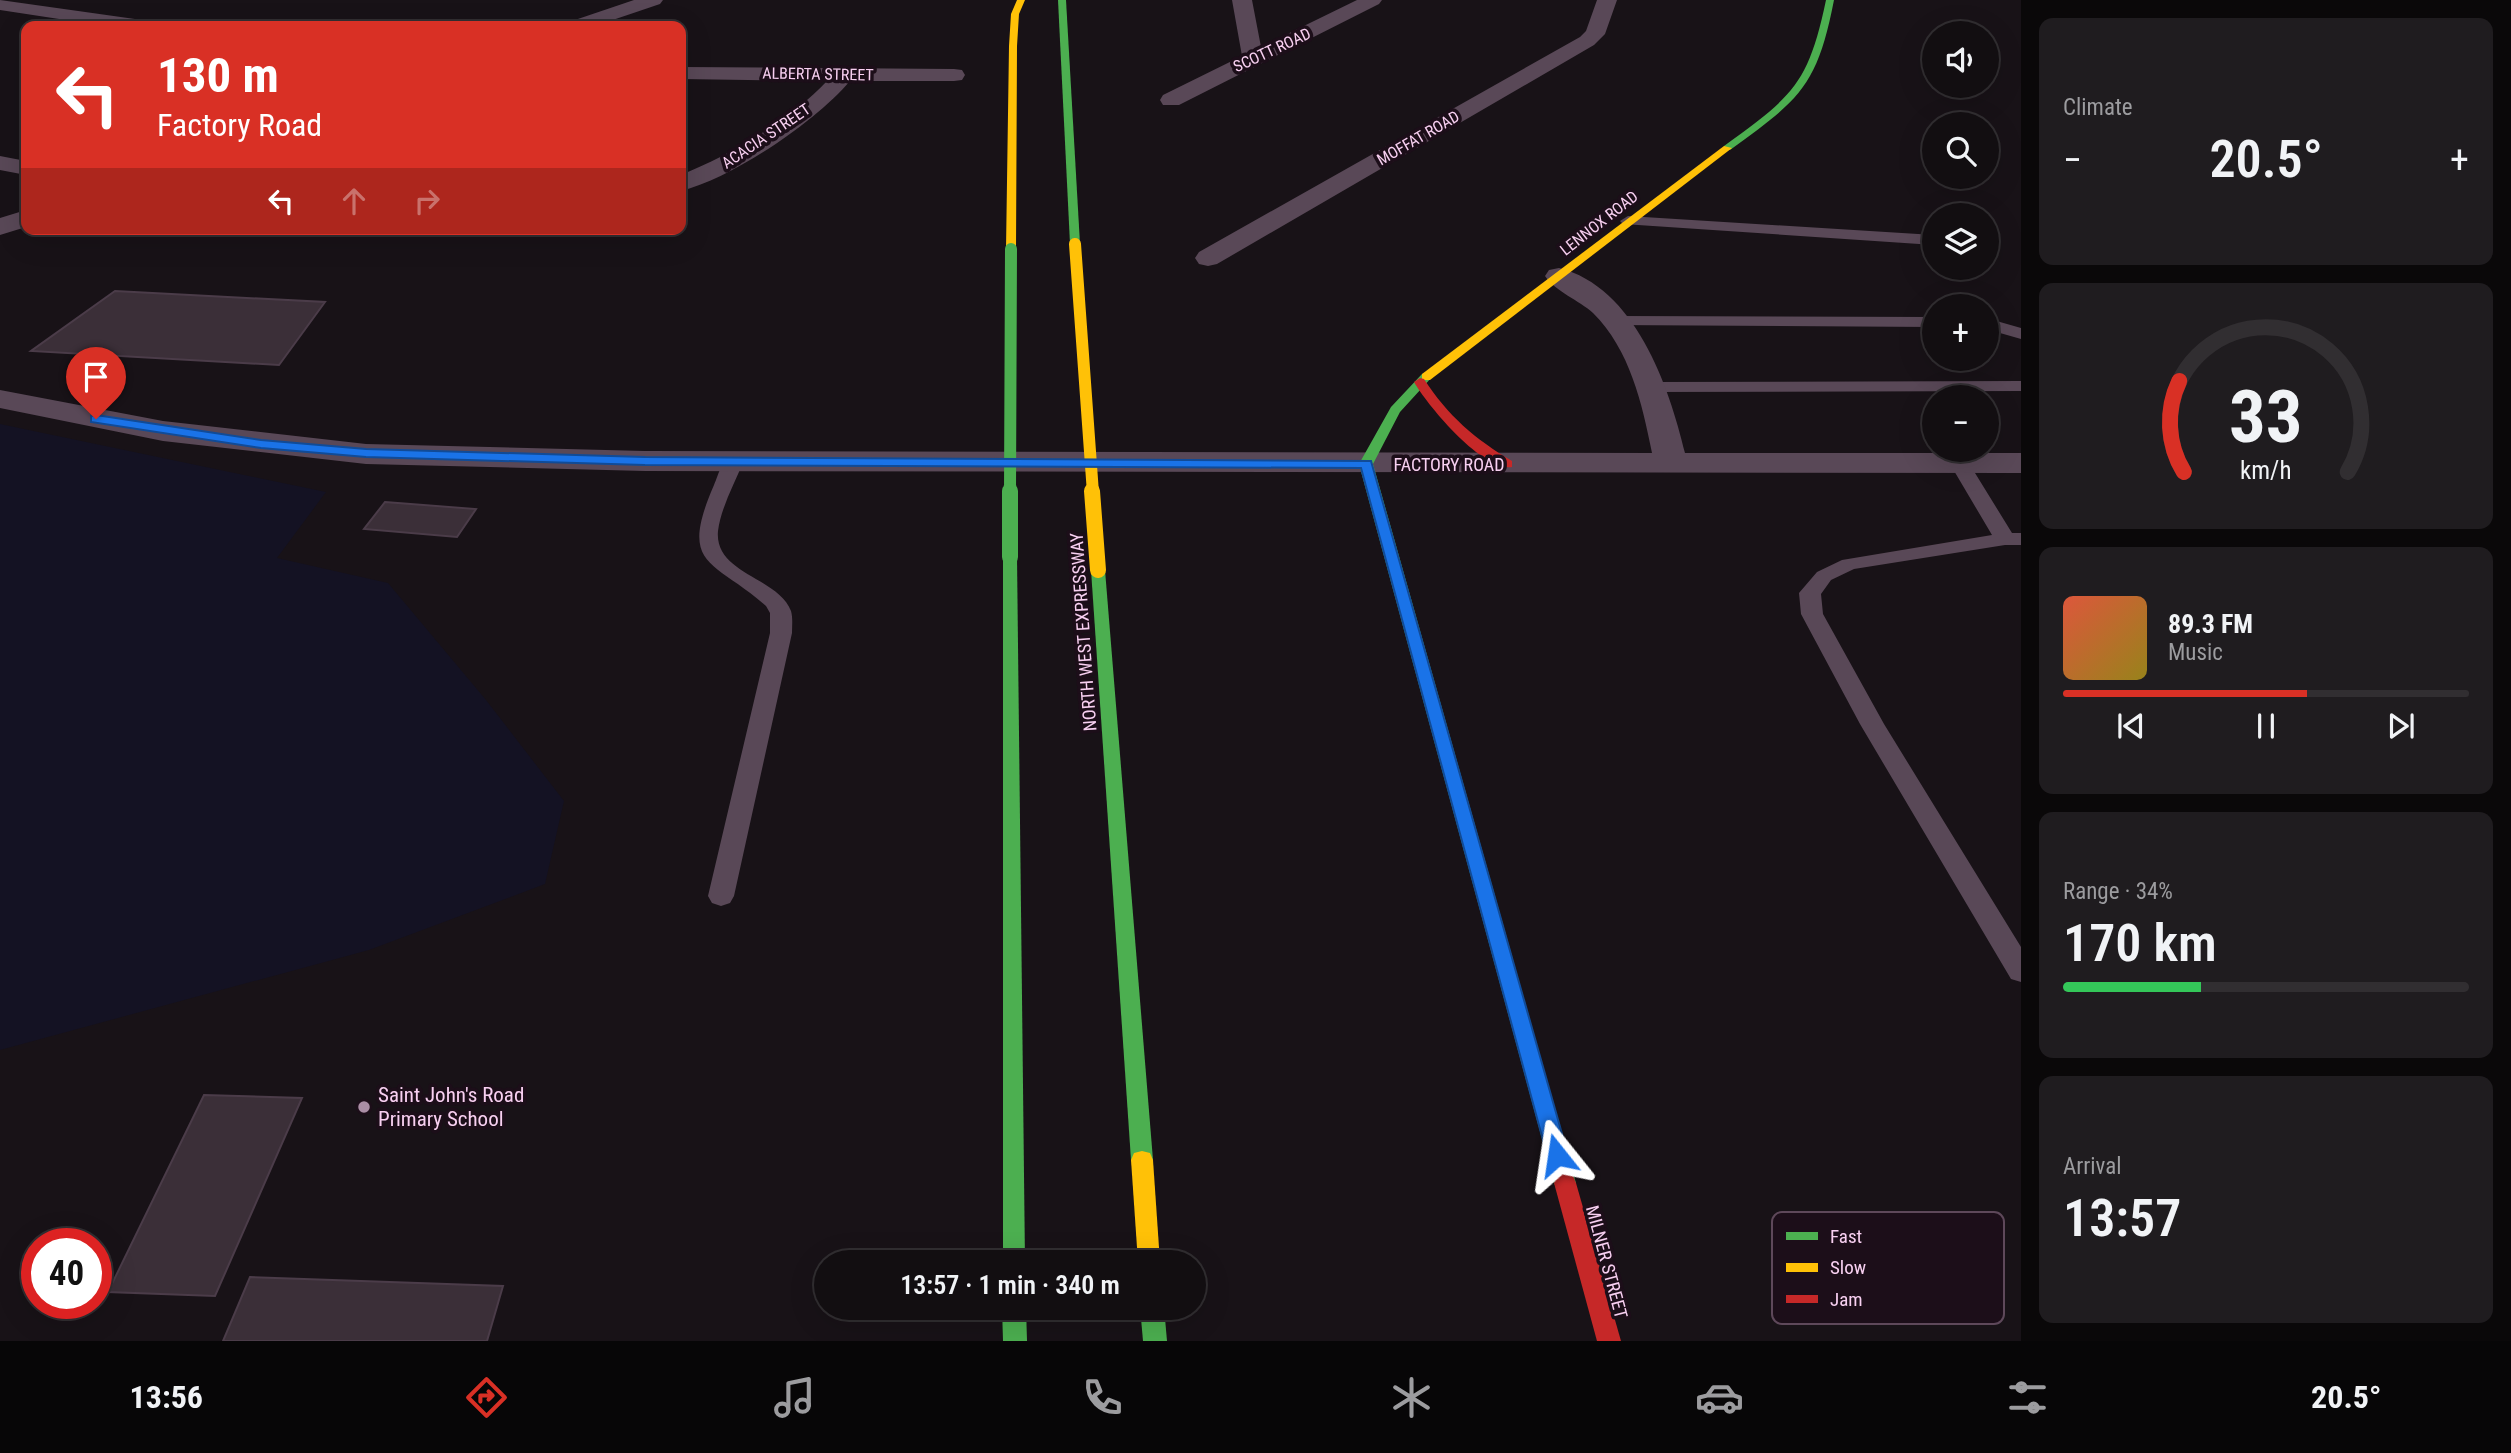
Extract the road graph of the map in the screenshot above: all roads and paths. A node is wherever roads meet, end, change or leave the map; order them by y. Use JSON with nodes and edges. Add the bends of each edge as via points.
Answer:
{"nodes":[{"id":1,"x":653,"y":0,"type":"edge"},
{"id":2,"x":1062,"y":0,"type":"edge"},
{"id":3,"x":1242,"y":0,"type":"edge"},
{"id":4,"x":1372,"y":0,"type":"edge"},
{"id":5,"x":1608,"y":0,"type":"edge"},
{"id":6,"x":1830,"y":0,"type":"edge"},
{"id":7,"x":0,"y":4,"type":"edge"},
{"id":8,"x":1014,"y":5,"type":"edge"},
{"id":9,"x":110,"y":21,"type":"edge"},
{"id":10,"x":591,"y":21,"type":"edge"},
{"id":11,"x":1253,"y":58,"type":"junction"},
{"id":12,"x":686,"y":74,"type":"edge"},
{"id":13,"x":843,"y":75,"type":"junction"},
{"id":14,"x":954,"y":75,"type":"dead end"},
{"id":15,"x":1171,"y":100,"type":"dead end"},
{"id":16,"x":0,"y":163,"type":"edge"},
{"id":17,"x":21,"y":167,"type":"edge"},
{"id":18,"x":686,"y":182,"type":"edge"},
{"id":19,"x":21,"y":220,"type":"edge"},
{"id":20,"x":1628,"y":221,"type":"junction"},
{"id":21,"x":0,"y":227,"type":"edge"},
{"id":22,"x":1922,"y":239,"type":"edge"},
{"id":23,"x":1208,"y":258,"type":"dead end"},
{"id":24,"x":1559,"y":276,"type":"junction"},
{"id":25,"x":1617,"y":321,"type":"junction"},
{"id":26,"x":1922,"y":322,"type":"edge"},
{"id":27,"x":1999,"y":327,"type":"edge"},
{"id":28,"x":2021,"y":334,"type":"edge"},
{"id":29,"x":1420,"y":382,"type":"junction"},
{"id":30,"x":2021,"y":386,"type":"edge"},
{"id":31,"x":1652,"y":387,"type":"junction"},
{"id":32,"x":0,"y":399,"type":"edge"},
{"id":33,"x":734,"y":460,"type":"junction"},
{"id":34,"x":2021,"y":463,"type":"edge"},
{"id":35,"x":1366,"y":464,"type":"junction"},
{"id":36,"x":1507,"y":464,"type":"junction"},
{"id":37,"x":1671,"y":464,"type":"junction"},
{"id":38,"x":1960,"y":464,"type":"junction"},
{"id":39,"x":2013,"y":539,"type":"edge"},
{"id":40,"x":720,"y":896,"type":"dead end"},
{"id":41,"x":2021,"y":971,"type":"edge"},
{"id":42,"x":1014,"y":1250,"type":"edge"},
{"id":43,"x":1148,"y":1250,"type":"edge"},
{"id":44,"x":1014,"y":1320,"type":"edge"},
{"id":45,"x":1154,"y":1320,"type":"edge"},
{"id":46,"x":1015,"y":1341,"type":"edge"},
{"id":47,"x":1155,"y":1341,"type":"edge"},
{"id":48,"x":1609,"y":1341,"type":"edge"}],
"edges":[{"from":1,"to":10,"type":"street"},
{"from":2,"to":43,"type":"main road","name":"NORTH WEST EXPRESSWAY","bridge":true,"via":[[1075,244]]},
{"from":3,"to":11,"type":"street"},
{"from":4,"to":11,"type":"street","name":"SCOTT ROAD"},
{"from":5,"to":23,"type":"street","name":"MOFFAT ROAD","via":[[1595,34],[1587,41]]},
{"from":6,"to":20,"type":"main road","name":"LENNOX ROAD","via":[[1816,67],[1794,99]]},
{"from":7,"to":9,"type":"street"},
{"from":8,"to":42,"type":"main road","bridge":true,"via":[[1010,557]]},
{"from":11,"to":15,"type":"street","name":"SCOTT ROAD"},
{"from":12,"to":13,"type":"street","name":"ALBERTA STREET"},
{"from":13,"to":14,"type":"street","name":"ALBERTA STREET"},
{"from":13,"to":18,"type":"street","name":"ACACIA STREET","via":[[824,97],[738,156]]},
{"from":16,"to":17,"type":"street"},
{"from":19,"to":21,"type":"street"},
{"from":20,"to":22,"type":"lane"},
{"from":20,"to":24,"type":"main road","name":"LENNOX ROAD"},
{"from":24,"to":25,"type":"street"},
{"from":24,"to":29,"type":"main road","name":"LENNOX ROAD"},
{"from":25,"to":26,"type":"lane"},
{"from":25,"to":31,"type":"street"},
{"from":27,"to":28,"type":"lane"},
{"from":29,"to":35,"type":"main road","name":"LENNOX ROAD","via":[[1384,422]]},
{"from":29,"to":36,"type":"main road","via":[[1430,405],[1451,427]]},
{"from":30,"to":31,"type":"lane"},
{"from":31,"to":37,"type":"street"},
{"from":32,"to":33,"type":"street","name":"FACTORY ROAD","via":[[163,431],[353,452]]},
{"from":33,"to":35,"type":"street","name":"FACTORY ROAD"},
{"from":33,"to":40,"type":"lane","via":[[708,539],[718,561],[769,597],[780,611],[781,633]]},
{"from":34,"to":38,"type":"street","name":"FACTORY ROAD"},
{"from":35,"to":36,"type":"street","name":"FACTORY ROAD"},
{"from":35,"to":48,"type":"main road","name":"MILNER STREET"},
{"from":36,"to":37,"type":"street","name":"FACTORY ROAD"},
{"from":37,"to":38,"type":"street","name":"FACTORY ROAD"},
{"from":38,"to":39,"type":"lane"},
{"from":39,"to":41,"type":"lane","via":[[1849,564],[1824,576],[1810,593],[1812,614],[1871,724]]},
{"from":44,"to":46,"type":"main road"},
{"from":45,"to":47,"type":"main road"}]}
